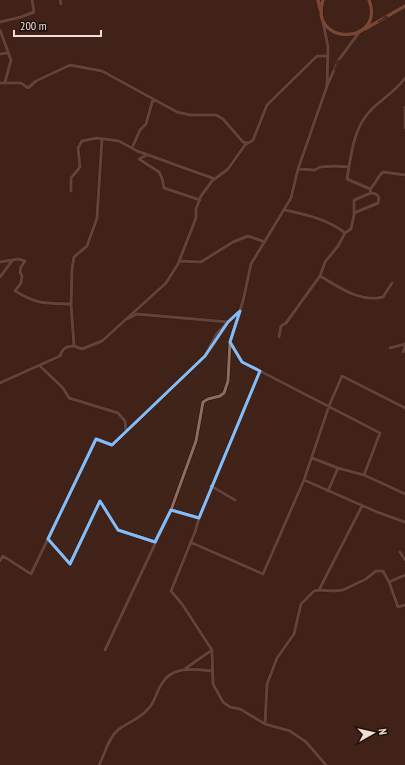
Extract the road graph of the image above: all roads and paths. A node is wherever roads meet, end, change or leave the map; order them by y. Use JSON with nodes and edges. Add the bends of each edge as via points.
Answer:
{"nodes":[{"id":1,"x":32,"y":0,"type":"edge"},
{"id":2,"x":60,"y":0,"type":"edge"},
{"id":3,"x":318,"y":0,"type":"edge"},
{"id":4,"x":324,"y":0,"type":"edge"},
{"id":5,"x":369,"y":0,"type":"edge"},
{"id":6,"x":61,"y":4,"type":"dead end"},
{"id":7,"x":405,"y":6,"type":"edge"},
{"id":8,"x":322,"y":14,"type":"junction"},
{"id":9,"x":0,"y":22,"type":"edge"},
{"id":10,"x":0,"y":30,"type":"edge"},
{"id":11,"x":360,"y":31,"type":"junction"},
{"id":12,"x":8,"y":53,"type":"junction"},
{"id":13,"x":0,"y":54,"type":"edge"},
{"id":14,"x":328,"y":56,"type":"junction"},
{"id":15,"x":405,"y":78,"type":"edge"},
{"id":16,"x":5,"y":82,"type":"junction"},
{"id":17,"x":0,"y":83,"type":"edge"},
{"id":18,"x":327,"y":86,"type":"junction"},
{"id":19,"x":153,"y":99,"type":"junction"},
{"id":20,"x":405,"y":107,"type":"edge"},
{"id":21,"x":405,"y":128,"type":"edge"},
{"id":22,"x":102,"y":139,"type":"junction"},
{"id":23,"x":247,"y":144,"type":"junction"},
{"id":24,"x":132,"y":148,"type":"junction"},
{"id":25,"x":147,"y":154,"type":"junction"},
{"id":26,"x":349,"y":167,"type":"junction"},
{"id":27,"x":298,"y":169,"type":"junction"},
{"id":28,"x":405,"y":175,"type":"edge"},
{"id":29,"x":215,"y":179,"type":"junction"},
{"id":30,"x":71,"y":191,"type":"dead end"},
{"id":31,"x":371,"y":191,"type":"junction"},
{"id":32,"x":200,"y":200,"type":"junction"},
{"id":33,"x":285,"y":210,"type":"junction"},
{"id":34,"x":354,"y":213,"type":"junction"},
{"id":35,"x":345,"y":233,"type":"junction"},
{"id":36,"x":265,"y":242,"type":"junction"},
{"id":37,"x":12,"y":261,"type":"junction"},
{"id":38,"x":0,"y":262,"type":"edge"},
{"id":39,"x":179,"y":262,"type":"junction"},
{"id":40,"x":320,"y":276,"type":"junction"},
{"id":41,"x":0,"y":277,"type":"edge"},
{"id":42,"x":392,"y":283,"type":"dead end"},
{"id":43,"x":70,"y":304,"type":"junction"},
{"id":44,"x":240,"y":311,"type":"junction"},
{"id":45,"x":121,"y":322,"type":"junction"},
{"id":46,"x":228,"y":322,"type":"junction"},
{"id":47,"x":279,"y":336,"type":"dead end"},
{"id":48,"x":230,"y":342,"type":"junction"},
{"id":49,"x":405,"y":345,"type":"edge"},
{"id":50,"x":74,"y":346,"type":"junction"},
{"id":51,"x":390,"y":348,"type":"dead end"},
{"id":52,"x":404,"y":352,"type":"dead end"},
{"id":53,"x":40,"y":366,"type":"junction"},
{"id":54,"x":260,"y":371,"type":"junction"},
{"id":55,"x":0,"y":383,"type":"edge"},
{"id":56,"x":329,"y":406,"type":"junction"},
{"id":57,"x":405,"y":408,"type":"edge"},
{"id":58,"x":126,"y":431,"type":"junction"},
{"id":59,"x":312,"y":458,"type":"junction"},
{"id":60,"x":338,"y":468,"type":"junction"},
{"id":61,"x":364,"y":475,"type":"junction"},
{"id":62,"x":304,"y":480,"type":"junction"},
{"id":63,"x":211,"y":486,"type":"junction"},
{"id":64,"x":328,"y":491,"type":"junction"},
{"id":65,"x":405,"y":494,"type":"edge"},
{"id":66,"x":235,"y":500,"type":"dead end"},
{"id":67,"x":362,"y":506,"type":"junction"},
{"id":68,"x":171,"y":510,"type":"junction"},
{"id":69,"x":199,"y":518,"type":"junction"},
{"id":70,"x":405,"y":522,"type":"edge"},
{"id":71,"x":48,"y":539,"type":"junction"},
{"id":72,"x":155,"y":542,"type":"junction"},
{"id":73,"x":190,"y":542,"type":"junction"},
{"id":74,"x":400,"y":552,"type":"dead end"},
{"id":75,"x":405,"y":560,"type":"edge"},
{"id":76,"x":0,"y":561,"type":"edge"},
{"id":77,"x":405,"y":575,"type":"edge"},
{"id":78,"x":389,"y":582,"type":"junction"},
{"id":79,"x":319,"y":590,"type":"junction"},
{"id":80,"x":405,"y":605,"type":"edge"},
{"id":81,"x":106,"y":650,"type":"dead end"},
{"id":82,"x":212,"y":650,"type":"junction"},
{"id":83,"x":186,"y":668,"type":"junction"},
{"id":84,"x":213,"y":671,"type":"junction"},
{"id":85,"x":265,"y":724,"type":"junction"},
{"id":86,"x":99,"y":765,"type":"edge"},
{"id":87,"x":326,"y":765,"type":"edge"}],
"edges":[{"from":1,"to":9,"type":"street","via":[[34,12]]},
{"from":2,"to":6,"type":"street"},
{"from":3,"to":8,"type":"main road"},
{"from":4,"to":8,"type":"main road"},
{"from":5,"to":11,"type":"main road","via":[[372,10],[370,18],[367,26]]},
{"from":11,"to":7,"type":"main road","one_way":true},
{"from":8,"to":11,"type":"main road","via":[[330,29],[336,34],[345,36]]},
{"from":8,"to":14,"type":"street"},
{"from":10,"to":12,"type":"street"},
{"from":18,"to":11,"type":"street","one_way":true,"via":[[338,60]]},
{"from":12,"to":13,"type":"street"},
{"from":12,"to":16,"type":"street","via":[[11,63]]},
{"from":14,"to":18,"type":"street"},
{"from":14,"to":23,"type":"street","via":[[317,56],[267,105],[253,140]]},
{"from":15,"to":26,"type":"street","via":[[370,111],[357,132]]},
{"from":16,"to":17,"type":"street"},
{"from":16,"to":19,"type":"street","via":[[21,83],[28,88],[36,81],[70,65],[102,70]]},
{"from":18,"to":27,"type":"street"},
{"from":19,"to":23,"type":"street","via":[[190,115],[216,115]]},
{"from":19,"to":24,"type":"street","via":[[146,124],[140,130]]},
{"from":20,"to":21,"type":"street"},
{"from":22,"to":24,"type":"street","via":[[119,141]]},
{"from":22,"to":30,"type":"street","via":[[82,141],[78,148],[80,167],[71,178]]},
{"from":22,"to":43,"type":"street","via":[[97,218],[87,246],[74,257]]},
{"from":23,"to":29,"type":"street","via":[[228,169]]},
{"from":24,"to":25,"type":"street"},
{"from":25,"to":29,"type":"street"},
{"from":25,"to":32,"type":"street","via":[[139,159],[158,172],[164,188]]},
{"from":26,"to":27,"type":"street"},
{"from":26,"to":31,"type":"street","via":[[347,179]]},
{"from":27,"to":33,"type":"street","via":[[291,198]]},
{"from":28,"to":31,"type":"street","via":[[383,172],[377,177]]},
{"from":29,"to":32,"type":"street"},
{"from":31,"to":34,"type":"street","via":[[354,200]]},
{"from":31,"to":34,"type":"street","via":[[379,197],[378,203]]},
{"from":32,"to":39,"type":"street"},
{"from":33,"to":35,"type":"street","via":[[315,217],[335,225]]},
{"from":33,"to":36,"type":"street"},
{"from":34,"to":35,"type":"street","via":[[351,229]]},
{"from":35,"to":40,"type":"street"},
{"from":36,"to":39,"type":"street","via":[[248,236],[232,242],[201,262]]},
{"from":36,"to":44,"type":"street","via":[[251,264]]},
{"from":37,"to":38,"type":"street"},
{"from":37,"to":41,"type":"street"},
{"from":37,"to":43,"type":"street","via":[[25,261],[20,272],[21,283],[15,291],[37,303]]},
{"from":39,"to":45,"type":"street","via":[[158,292]]},
{"from":40,"to":42,"type":"street","via":[[342,289],[368,299],[383,297]]},
{"from":40,"to":47,"type":"street","via":[[286,323],[281,326]]},
{"from":43,"to":50,"type":"street"},
{"from":44,"to":46,"type":"street"},
{"from":44,"to":48,"type":"street"},
{"from":45,"to":46,"type":"street","via":[[137,314]]},
{"from":45,"to":50,"type":"street","via":[[102,341],[82,349]]},
{"from":46,"to":58,"type":"street","via":[[218,333],[205,356]]},
{"from":48,"to":54,"type":"street","via":[[242,362]]},
{"from":48,"to":68,"type":"street","via":[[226,388],[220,396],[203,402],[196,441]]},
{"from":49,"to":51,"type":"street"},
{"from":49,"to":52,"type":"street"},
{"from":50,"to":53,"type":"street","via":[[68,346],[63,349],[60,356],[47,360]]},
{"from":53,"to":55,"type":"street"},
{"from":53,"to":58,"type":"street","via":[[64,388],[69,398],[118,413],[125,421]]},
{"from":54,"to":56,"type":"street"},
{"from":54,"to":63,"type":"street"},
{"from":56,"to":57,"type":"street","via":[[342,376]]},
{"from":56,"to":59,"type":"street"},
{"from":56,"to":61,"type":"street","via":[[380,433]]},
{"from":58,"to":71,"type":"street","via":[[112,445],[96,439]]},
{"from":59,"to":60,"type":"street"},
{"from":59,"to":62,"type":"street"},
{"from":60,"to":61,"type":"street"},
{"from":60,"to":64,"type":"street"},
{"from":61,"to":65,"type":"street"},
{"from":62,"to":64,"type":"street"},
{"from":62,"to":73,"type":"street","via":[[263,574]]},
{"from":63,"to":66,"type":"street"},
{"from":63,"to":69,"type":"street"},
{"from":64,"to":67,"type":"street"},
{"from":67,"to":70,"type":"street"},
{"from":67,"to":79,"type":"street"},
{"from":68,"to":69,"type":"street"},
{"from":68,"to":72,"type":"street"},
{"from":69,"to":73,"type":"street"},
{"from":71,"to":72,"type":"street","via":[[70,564],[100,500],[118,530]]},
{"from":71,"to":76,"type":"street","via":[[31,574],[3,556]]},
{"from":72,"to":81,"type":"street"},
{"from":73,"to":82,"type":"street","via":[[171,591]]},
{"from":74,"to":75,"type":"street"},
{"from":77,"to":78,"type":"street"},
{"from":78,"to":79,"type":"street","via":[[383,571],[376,571],[343,590]]},
{"from":78,"to":80,"type":"street","via":[[398,607]]},
{"from":79,"to":85,"type":"street","via":[[301,604],[294,634],[274,665],[267,684]]},
{"from":82,"to":83,"type":"street"},
{"from":82,"to":84,"type":"street"},
{"from":83,"to":84,"type":"street"},
{"from":83,"to":86,"type":"street","via":[[164,679],[148,710],[117,731],[111,738]]},
{"from":84,"to":85,"type":"street","via":[[213,684],[223,702],[230,708],[240,709]]},
{"from":85,"to":87,"type":"street","via":[[290,731],[306,742]]}]}
